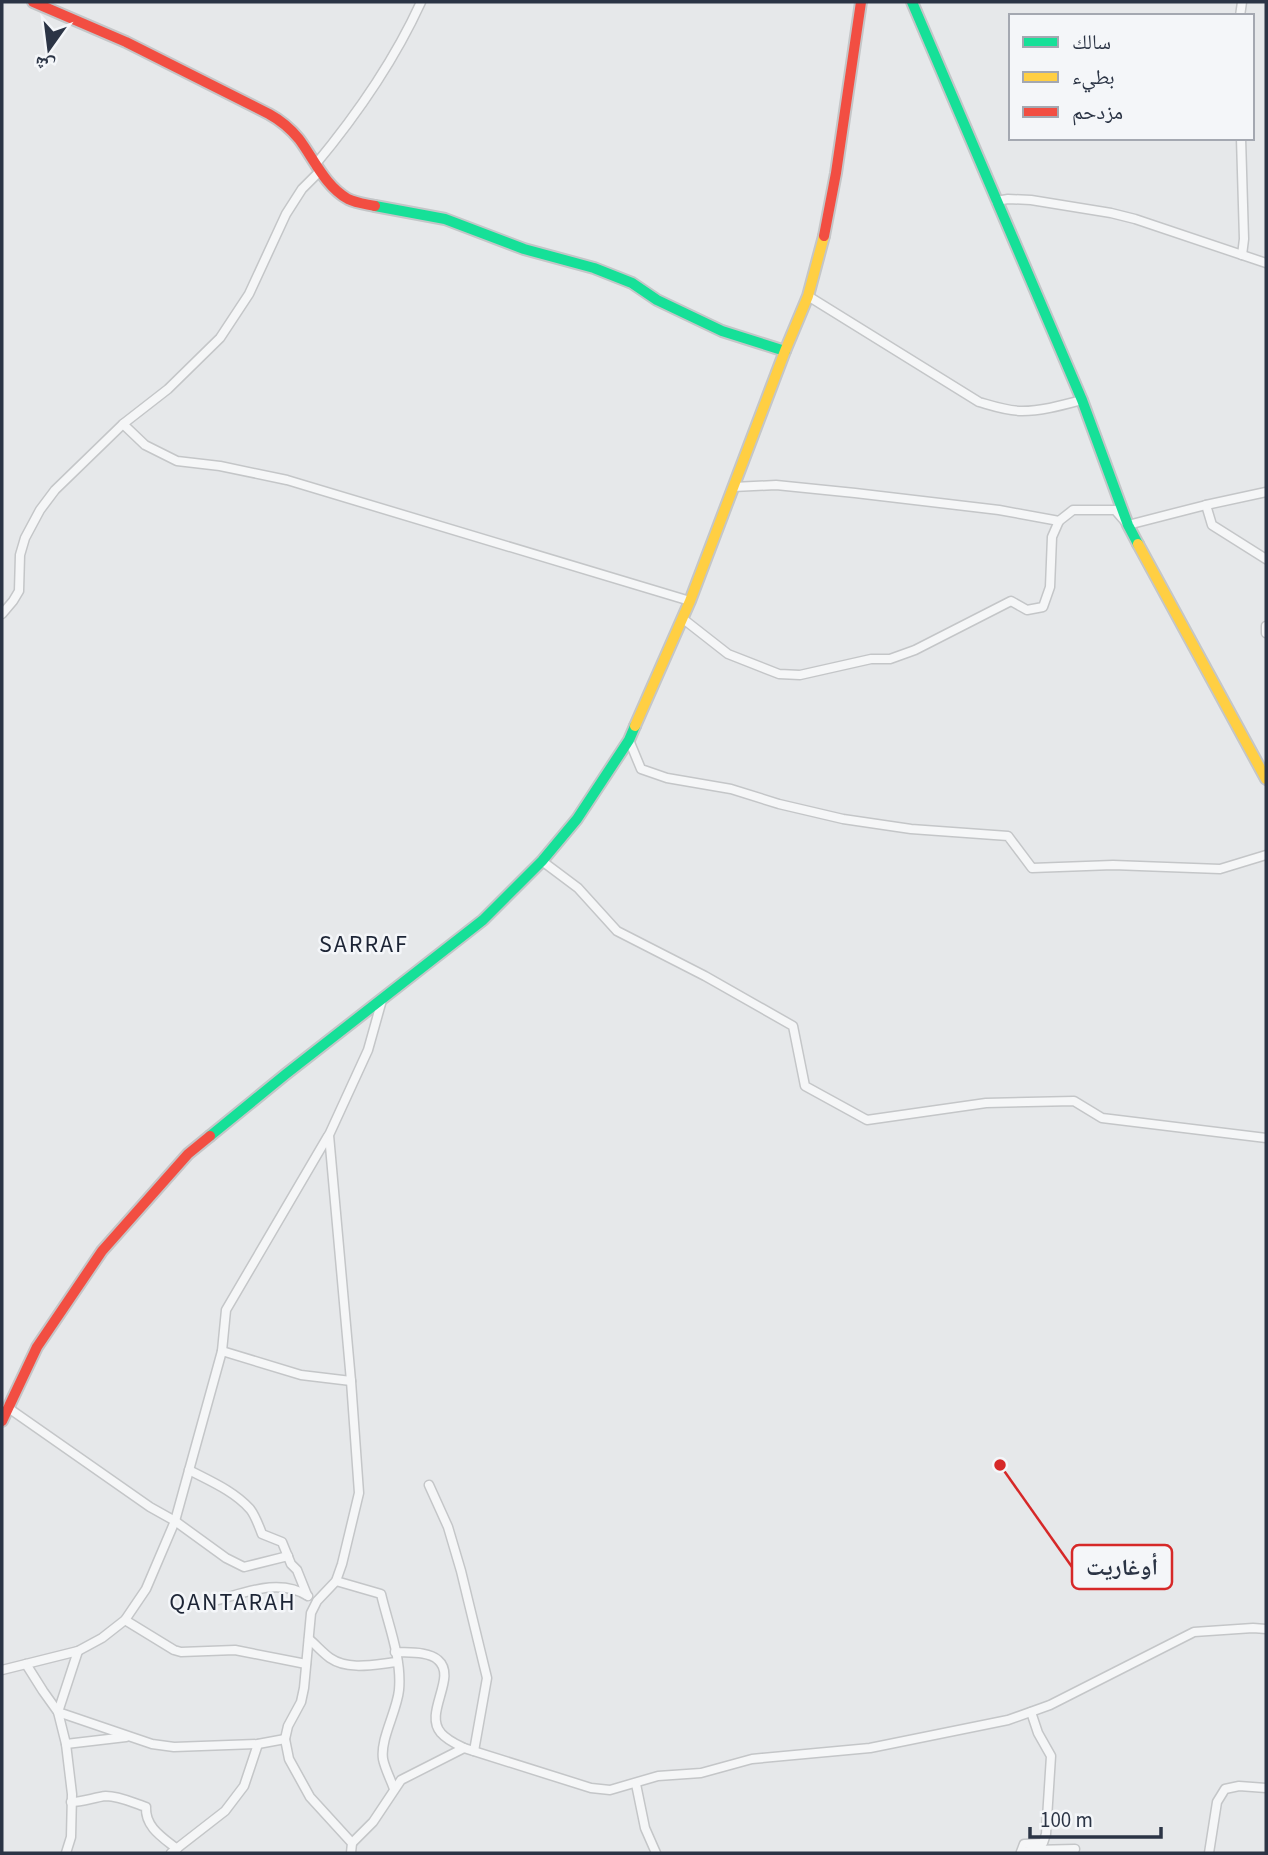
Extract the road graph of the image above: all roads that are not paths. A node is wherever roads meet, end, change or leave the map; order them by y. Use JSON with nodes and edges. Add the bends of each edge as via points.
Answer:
{"nodes":[{"id":1,"x":33,"y":2,"type":"edge"},
{"id":2,"x":421,"y":2,"type":"edge"},
{"id":3,"x":860,"y":2,"type":"edge"},
{"id":4,"x":912,"y":2,"type":"edge"},
{"id":5,"x":1241,"y":140,"type":"edge"},
{"id":6,"x":317,"y":168,"type":"junction"},
{"id":7,"x":996,"y":201,"type":"junction"},
{"id":8,"x":1242,"y":255,"type":"junction"},
{"id":9,"x":1266,"y":263,"type":"edge"},
{"id":10,"x":808,"y":296,"type":"junction"},
{"id":11,"x":785,"y":351,"type":"junction"},
{"id":12,"x":1082,"y":400,"type":"junction"},
{"id":13,"x":123,"y":424,"type":"junction"},
{"id":14,"x":733,"y":486,"type":"junction"},
{"id":15,"x":1266,"y":492,"type":"edge"},
{"id":16,"x":1206,"y":505,"type":"junction"},
{"id":17,"x":1059,"y":520,"type":"junction"},
{"id":18,"x":1128,"y":524,"type":"junction"},
{"id":19,"x":1266,"y":559,"type":"edge"},
{"id":20,"x":690,"y":601,"type":"junction"},
{"id":21,"x":2,"y":614,"type":"edge"},
{"id":22,"x":682,"y":618,"type":"junction"},
{"id":23,"x":1266,"y":626,"type":"edge"},
{"id":24,"x":1266,"y":633,"type":"edge"},
{"id":25,"x":629,"y":740,"type":"junction"},
{"id":26,"x":1266,"y":779,"type":"edge"},
{"id":27,"x":1266,"y":855,"type":"edge"},
{"id":28,"x":542,"y":861,"type":"junction"},
{"id":29,"x":382,"y":998,"type":"junction"},
{"id":30,"x":329,"y":1135,"type":"junction"},
{"id":31,"x":1266,"y":1138,"type":"edge"},
{"id":32,"x":222,"y":1351,"type":"junction"},
{"id":33,"x":351,"y":1381,"type":"junction"},
{"id":34,"x":4,"y":1413,"type":"edge"},
{"id":35,"x":189,"y":1470,"type":"junction"},
{"id":36,"x":429,"y":1485,"type":"dead end"},
{"id":37,"x":175,"y":1521,"type":"junction"},
{"id":38,"x":288,"y":1556,"type":"junction"},
{"id":39,"x":336,"y":1581,"type":"junction"},
{"id":40,"x":307,"y":1595,"type":"junction"},
{"id":41,"x":218,"y":1600,"type":"dead end"},
{"id":42,"x":317,"y":1601,"type":"junction"},
{"id":43,"x":125,"y":1620,"type":"junction"},
{"id":44,"x":1266,"y":1629,"type":"edge"},
{"id":45,"x":309,"y":1639,"type":"junction"},
{"id":46,"x":78,"y":1651,"type":"junction"},
{"id":47,"x":395,"y":1652,"type":"junction"},
{"id":48,"x":397,"y":1662,"type":"junction"},
{"id":49,"x":26,"y":1664,"type":"junction"},
{"id":50,"x":306,"y":1664,"type":"junction"},
{"id":51,"x":2,"y":1670,"type":"edge"},
{"id":52,"x":58,"y":1712,"type":"junction"},
{"id":53,"x":1031,"y":1712,"type":"junction"},
{"id":54,"x":129,"y":1736,"type":"junction"},
{"id":55,"x":285,"y":1739,"type":"junction"},
{"id":56,"x":66,"y":1744,"type":"junction"},
{"id":57,"x":258,"y":1745,"type":"junction"},
{"id":58,"x":464,"y":1748,"type":"junction"},
{"id":59,"x":474,"y":1751,"type":"junction"},
{"id":60,"x":636,"y":1784,"type":"junction"},
{"id":61,"x":1266,"y":1788,"type":"edge"},
{"id":62,"x":394,"y":1789,"type":"junction"},
{"id":63,"x":71,"y":1802,"type":"junction"},
{"id":64,"x":352,"y":1843,"type":"junction"},
{"id":65,"x":1043,"y":1843,"type":"junction"},
{"id":66,"x":1075,"y":1849,"type":"dead end"},
{"id":67,"x":1063,"y":1850,"type":"junction"},
{"id":68,"x":174,"y":1851,"type":"edge"},
{"id":69,"x":1021,"y":1852,"type":"edge"},
{"id":70,"x":66,"y":1853,"type":"edge"},
{"id":71,"x":351,"y":1853,"type":"edge"},
{"id":72,"x":656,"y":1853,"type":"edge"},
{"id":73,"x":1209,"y":1853,"type":"edge"}],
"edges":[{"from":1,"to":6,"type":"main road","via":[[125,42],[279,120]]},
{"from":2,"to":6,"type":"street","via":[[366,99]]},
{"from":3,"to":10,"type":"main road","via":[[836,173]]},
{"from":4,"to":7,"type":"main road"},
{"from":5,"to":8,"type":"street"},
{"from":6,"to":11,"type":"main road","via":[[339,195],[351,201],[445,219],[524,249],[594,268],[722,331]]},
{"from":6,"to":13,"type":"street","via":[[286,214],[249,294],[220,338],[168,389]]},
{"from":7,"to":8,"type":"street","via":[[1031,200],[1111,213]]},
{"from":7,"to":12,"type":"main road"},
{"from":8,"to":9,"type":"street"},
{"from":10,"to":11,"type":"main road"},
{"from":10,"to":12,"type":"street","via":[[979,402],[1022,411]]},
{"from":11,"to":14,"type":"main road"},
{"from":12,"to":18,"type":"main road"},
{"from":13,"to":20,"type":"street","via":[[145,445],[177,461],[287,480]]},
{"from":13,"to":21,"type":"street","via":[[40,510],[24,538],[19,591]]},
{"from":14,"to":17,"type":"street","via":[[855,493]]},
{"from":14,"to":20,"type":"main road"},
{"from":15,"to":16,"type":"street"},
{"from":16,"to":18,"type":"street"},
{"from":16,"to":19,"type":"street","via":[[1212,525]]},
{"from":17,"to":18,"type":"street","via":[[1073,510],[1115,510]]},
{"from":17,"to":22,"type":"street","via":[[1052,537],[1050,587],[1043,607],[1027,610],[1011,601],[890,659],[800,675],[779,674],[728,654]]},
{"from":18,"to":26,"type":"main road"},
{"from":20,"to":22,"type":"main road"},
{"from":22,"to":25,"type":"main road"},
{"from":23,"to":24,"type":"street"},
{"from":25,"to":27,"type":"street","via":[[641,769],[667,778],[731,789],[843,819],[1008,836],[1032,868],[1220,869]]},
{"from":25,"to":28,"type":"main road","via":[[577,819]]},
{"from":28,"to":29,"type":"main road","via":[[483,920]]},
{"from":28,"to":31,"type":"street","via":[[578,888],[617,931],[793,1026],[805,1086],[867,1120],[986,1103],[1074,1101],[1102,1118]]},
{"from":29,"to":30,"type":"street","via":[[368,1050]]},
{"from":29,"to":34,"type":"main road","via":[[188,1154],[102,1251],[37,1347]]},
{"from":30,"to":32,"type":"street","via":[[226,1310]]},
{"from":30,"to":33,"type":"street"},
{"from":32,"to":33,"type":"street","via":[[301,1375]]},
{"from":32,"to":35,"type":"street"},
{"from":33,"to":39,"type":"street","via":[[359,1493]]},
{"from":34,"to":37,"type":"street"},
{"from":35,"to":37,"type":"street"},
{"from":35,"to":38,"type":"street","via":[[234,1495],[251,1510],[262,1534],[282,1542]]},
{"from":36,"to":59,"type":"street","via":[[458,1560],[487,1678]]},
{"from":37,"to":38,"type":"street","via":[[244,1567]]},
{"from":37,"to":43,"type":"street","via":[[146,1589]]},
{"from":38,"to":40,"type":"street"},
{"from":39,"to":42,"type":"street"},
{"from":39,"to":47,"type":"street","via":[[381,1594]]},
{"from":40,"to":41,"type":"street","via":[[275,1586]]},
{"from":40,"to":42,"type":"street"},
{"from":42,"to":45,"type":"street"},
{"from":43,"to":46,"type":"street"},
{"from":43,"to":50,"type":"street","via":[[181,1652],[234,1650]]},
{"from":44,"to":53,"type":"street","via":[[1194,1632]]},
{"from":45,"to":48,"type":"street","via":[[342,1664]]},
{"from":45,"to":50,"type":"street"},
{"from":46,"to":49,"type":"street"},
{"from":46,"to":52,"type":"street"},
{"from":47,"to":48,"type":"street"},
{"from":47,"to":58,"type":"street","via":[[439,1660],[444,1679],[435,1723],[439,1732]]},
{"from":48,"to":62,"type":"street","via":[[399,1690],[383,1747]]},
{"from":49,"to":51,"type":"street"},
{"from":49,"to":52,"type":"street"},
{"from":50,"to":55,"type":"street","via":[[301,1702]]},
{"from":52,"to":54,"type":"street"},
{"from":52,"to":56,"type":"street"},
{"from":53,"to":60,"type":"street","via":[[870,1748],[752,1759]]},
{"from":53,"to":65,"type":"street","via":[[1051,1756]]},
{"from":54,"to":56,"type":"street"},
{"from":54,"to":57,"type":"street","via":[[174,1748]]},
{"from":55,"to":57,"type":"street"},
{"from":55,"to":64,"type":"street","via":[[289,1759],[310,1797]]},
{"from":56,"to":63,"type":"street"},
{"from":57,"to":68,"type":"street","via":[[244,1786],[225,1811]]},
{"from":58,"to":59,"type":"street"},
{"from":58,"to":62,"type":"street","via":[[401,1780]]},
{"from":59,"to":60,"type":"street","via":[[591,1788],[610,1790]]},
{"from":60,"to":72,"type":"street","via":[[645,1828]]},
{"from":61,"to":73,"type":"street","via":[[1225,1789],[1217,1802]]},
{"from":62,"to":64,"type":"street","via":[[373,1822]]},
{"from":63,"to":68,"type":"street","via":[[121,1797],[146,1807],[150,1825]]},
{"from":63,"to":70,"type":"street"},
{"from":64,"to":71,"type":"street"},
{"from":65,"to":67,"type":"street"},
{"from":65,"to":69,"type":"street","via":[[1024,1844]]},
{"from":66,"to":67,"type":"street"},
{"from":67,"to":69,"type":"street"}]}
